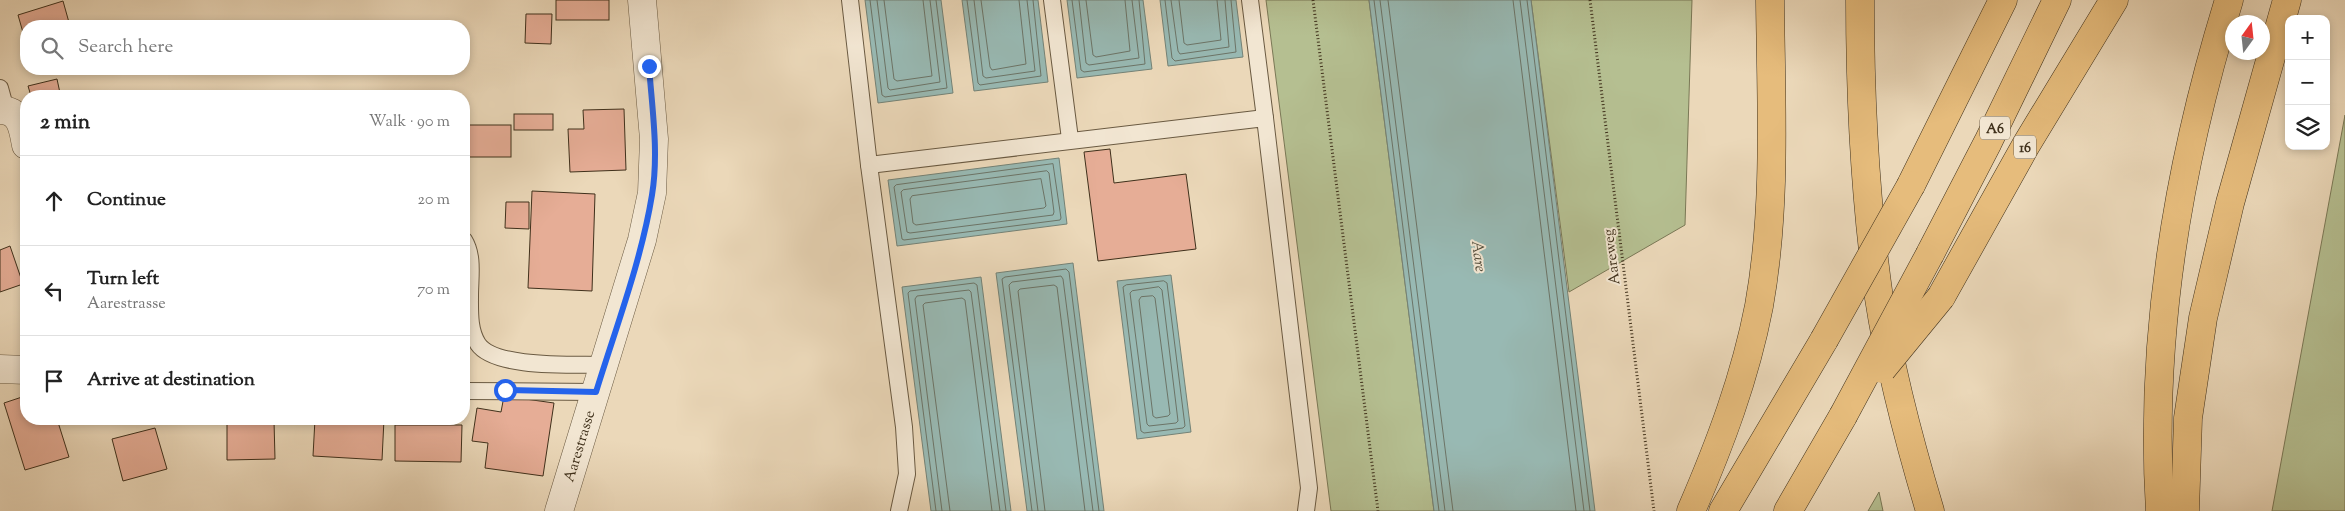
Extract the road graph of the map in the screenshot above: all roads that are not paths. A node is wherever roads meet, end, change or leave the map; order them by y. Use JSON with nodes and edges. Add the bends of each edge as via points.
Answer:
{"nodes":[{"id":1,"x":642,"y":0,"type":"edge"},
{"id":2,"x":850,"y":0,"type":"edge"},
{"id":3,"x":1052,"y":0,"type":"edge"},
{"id":4,"x":1250,"y":0,"type":"edge"},
{"id":5,"x":1770,"y":0,"type":"edge"},
{"id":6,"x":1860,"y":0,"type":"edge"},
{"id":7,"x":2003,"y":0,"type":"edge"},
{"id":8,"x":2057,"y":0,"type":"edge"},
{"id":9,"x":2114,"y":0,"type":"edge"},
{"id":10,"x":2229,"y":0,"type":"edge"},
{"id":11,"x":2287,"y":0,"type":"edge"},
{"id":12,"x":2,"y":103,"type":"edge"},
{"id":13,"x":1265,"y":118,"type":"junction"},
{"id":14,"x":20,"y":123,"type":"edge"},
{"id":15,"x":1070,"y":139,"type":"junction"},
{"id":16,"x":869,"y":165,"type":"junction"},
{"id":17,"x":470,"y":255,"type":"edge"},
{"id":18,"x":470,"y":324,"type":"edge"},
{"id":19,"x":470,"y":324,"type":"edge"},
{"id":20,"x":604,"y":365,"type":"junction"},
{"id":21,"x":0,"y":369,"type":"edge"},
{"id":22,"x":20,"y":370,"type":"edge"},
{"id":23,"x":470,"y":391,"type":"edge"},
{"id":24,"x":596,"y":392,"type":"junction"},
{"id":25,"x":1843,"y":416,"type":"junction"},
{"id":26,"x":1694,"y":503,"type":"edge"},
{"id":27,"x":559,"y":511,"type":"edge"},
{"id":28,"x":900,"y":511,"type":"edge"},
{"id":29,"x":1306,"y":511,"type":"edge"},
{"id":30,"x":1723,"y":511,"type":"edge"},
{"id":31,"x":1788,"y":511,"type":"edge"},
{"id":32,"x":1930,"y":511,"type":"edge"},
{"id":33,"x":2160,"y":511,"type":"edge"},
{"id":34,"x":2185,"y":511,"type":"edge"}],
"edges":[{"from":1,"to":20,"type":"street","name":"Aarestrasse","via":[[654,140],[652,193],[642,240]]},
{"from":2,"to":16,"type":"lane"},
{"from":3,"to":15,"type":"lane"},
{"from":4,"to":13,"type":"lane"},
{"from":5,"to":26,"type":"highway","via":[[1769,204],[1759,305],[1733,408]]},
{"from":6,"to":32,"type":"highway","via":[[1865,168],[1880,299],[1904,420]]},
{"from":7,"to":30,"type":"highway","bridge":true,"via":[[1911,185]]},
{"from":8,"to":25,"type":"highway","number":"A6","bridge":true,"via":[[1988,142]]},
{"from":9,"to":25,"type":"highway","number":"16","bridge":true,"via":[[2026,145],[1941,297]]},
{"from":10,"to":33,"type":"highway","via":[[2199,105],[2170,256],[2158,414]]},
{"from":11,"to":34,"type":"highway","via":[[2230,203],[2203,318],[2188,418]]},
{"from":12,"to":14,"type":"street"},
{"from":13,"to":15,"type":"lane"},
{"from":13,"to":29,"type":"lane","via":[[1309,488]]},
{"from":15,"to":16,"type":"lane"},
{"from":16,"to":28,"type":"lane","via":[[904,427],[906,474]]},
{"from":17,"to":18,"type":"lane"},
{"from":19,"to":20,"type":"lane","via":[[479,345],[494,358],[515,362]]},
{"from":20,"to":24,"type":"street","name":"Aarestrasse"},
{"from":21,"to":22,"type":"street"},
{"from":23,"to":24,"type":"lane"},
{"from":24,"to":27,"type":"street","name":"Aarestrasse"},
{"from":25,"to":31,"type":"highway","number":"A6"}]}
